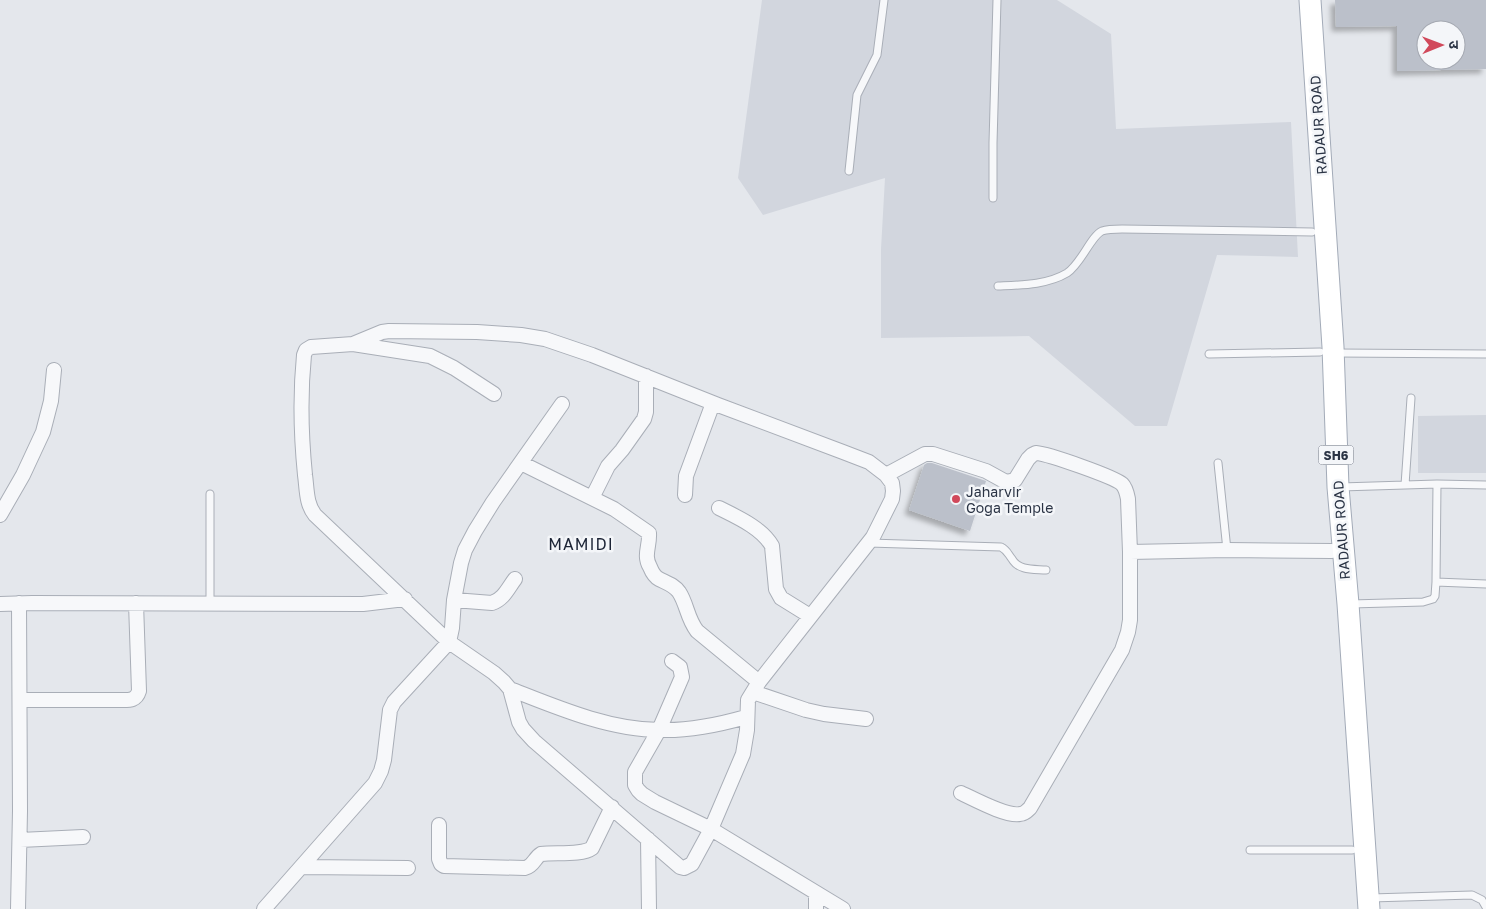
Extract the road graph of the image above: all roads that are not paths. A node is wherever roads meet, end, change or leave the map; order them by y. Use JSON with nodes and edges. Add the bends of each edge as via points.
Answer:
{"nodes":[{"id":1,"x":884,"y":0,"type":"edge"},
{"id":2,"x":997,"y":0,"type":"edge"},
{"id":3,"x":1297,"y":0,"type":"edge"},
{"id":4,"x":1310,"y":0,"type":"edge"},
{"id":5,"x":850,"y":171,"type":"dead end"},
{"id":6,"x":993,"y":198,"type":"dead end"},
{"id":7,"x":1312,"y":232,"type":"junction"},
{"id":8,"x":998,"y":286,"type":"dead end"},
{"id":9,"x":353,"y":344,"type":"junction"},
{"id":10,"x":1327,"y":352,"type":"junction"},
{"id":11,"x":1209,"y":354,"type":"dead end"},
{"id":12,"x":1486,"y":354,"type":"edge"},
{"id":13,"x":54,"y":370,"type":"dead end"},
{"id":14,"x":646,"y":376,"type":"junction"},
{"id":15,"x":494,"y":394,"type":"dead end"},
{"id":16,"x":1411,"y":398,"type":"dead end"},
{"id":17,"x":713,"y":403,"type":"junction"},
{"id":18,"x":562,"y":404,"type":"dead end"},
{"id":19,"x":521,"y":463,"type":"junction"},
{"id":20,"x":1218,"y":463,"type":"dead end"},
{"id":21,"x":886,"y":475,"type":"junction"},
{"id":22,"x":1437,"y":484,"type":"junction"},
{"id":23,"x":1405,"y":485,"type":"junction"},
{"id":24,"x":1486,"y":485,"type":"edge"},
{"id":25,"x":1338,"y":487,"type":"junction"},
{"id":26,"x":210,"y":494,"type":"dead end"},
{"id":27,"x":685,"y":495,"type":"dead end"},
{"id":28,"x":592,"y":498,"type":"junction"},
{"id":29,"x":719,"y":508,"type":"dead end"},
{"id":30,"x":0,"y":515,"type":"edge"},
{"id":31,"x":868,"y":544,"type":"junction"},
{"id":32,"x":1227,"y":550,"type":"junction"},
{"id":33,"x":1332,"y":551,"type":"junction"},
{"id":34,"x":1130,"y":552,"type":"junction"},
{"id":35,"x":1046,"y":570,"type":"dead end"},
{"id":36,"x":515,"y":579,"type":"dead end"},
{"id":37,"x":1436,"y":582,"type":"junction"},
{"id":38,"x":1486,"y":584,"type":"edge"},
{"id":39,"x":404,"y":600,"type":"junction"},
{"id":40,"x":454,"y":600,"type":"junction"},
{"id":41,"x":19,"y":603,"type":"junction"},
{"id":42,"x":136,"y":603,"type":"junction"},
{"id":43,"x":210,"y":603,"type":"junction"},
{"id":44,"x":0,"y":604,"type":"edge"},
{"id":45,"x":1348,"y":604,"type":"junction"},
{"id":46,"x":810,"y":616,"type":"junction"},
{"id":47,"x":449,"y":642,"type":"junction"},
{"id":48,"x":672,"y":661,"type":"dead end"},
{"id":49,"x":756,"y":687,"type":"junction"},
{"id":50,"x":510,"y":689,"type":"junction"},
{"id":51,"x":20,"y":700,"type":"junction"},
{"id":52,"x":746,"y":718,"type":"junction"},
{"id":53,"x":866,"y":719,"type":"dead end"},
{"id":54,"x":659,"y":730,"type":"junction"},
{"id":55,"x":961,"y":793,"type":"dead end"},
{"id":56,"x":612,"y":808,"type":"junction"},
{"id":57,"x":439,"y":825,"type":"dead end"},
{"id":58,"x":711,"y":829,"type":"junction"},
{"id":59,"x":83,"y":837,"type":"dead end"},
{"id":60,"x":648,"y":839,"type":"junction"},
{"id":61,"x":20,"y":840,"type":"junction"},
{"id":62,"x":1250,"y":850,"type":"dead end"},
{"id":63,"x":1352,"y":850,"type":"junction"},
{"id":64,"x":302,"y":867,"type":"junction"},
{"id":65,"x":408,"y":868,"type":"dead end"},
{"id":66,"x":816,"y":894,"type":"junction"},
{"id":67,"x":1365,"y":905,"type":"edge"},
{"id":68,"x":1486,"y":907,"type":"edge"},
{"id":69,"x":18,"y":909,"type":"edge"},
{"id":70,"x":264,"y":909,"type":"edge"},
{"id":71,"x":649,"y":909,"type":"edge"},
{"id":72,"x":816,"y":909,"type":"edge"},
{"id":73,"x":843,"y":909,"type":"edge"}],
"edges":[{"from":1,"to":5,"type":"lane","via":[[877,54],[857,95]]},
{"from":2,"to":6,"type":"lane"},
{"from":3,"to":7,"type":"main road","name":"RADAUR ROAD","number":"SH6"},
{"from":4,"to":10,"type":"main road","name":"RADAUR ROAD","number":"SH6"},
{"from":7,"to":8,"type":"lane","via":[[1108,230],[1095,236],[1079,261],[1065,274],[1031,284]]},
{"from":7,"to":10,"type":"main road","name":"RADAUR ROAD","number":"SH6"},
{"from":9,"to":14,"type":"street","via":[[389,331],[521,335],[545,339]]},
{"from":9,"to":15,"type":"street","via":[[430,356]]},
{"from":9,"to":39,"type":"street","via":[[311,346],[304,355],[300,408],[308,504],[315,516]]},
{"from":10,"to":11,"type":"lane"},
{"from":10,"to":12,"type":"lane"},
{"from":10,"to":25,"type":"main road","name":"RADAUR ROAD","number":"SH6"},
{"from":10,"to":33,"type":"main road","name":"RADAUR ROAD","number":"SH6"},
{"from":13,"to":30,"type":"street","via":[[43,432]]},
{"from":14,"to":17,"type":"street"},
{"from":14,"to":28,"type":"street","via":[[644,418],[608,466]]},
{"from":16,"to":23,"type":"lane"},
{"from":17,"to":21,"type":"street","via":[[869,462]]},
{"from":17,"to":27,"type":"street","via":[[686,476]]},
{"from":18,"to":19,"type":"street"},
{"from":19,"to":28,"type":"street"},
{"from":19,"to":40,"type":"street","via":[[469,544],[461,563]]},
{"from":20,"to":32,"type":"lane"},
{"from":21,"to":31,"type":"street","via":[[892,483],[892,499]]},
{"from":21,"to":34,"type":"street","via":[[925,454],[933,454],[1011,482],[1019,476],[1032,454],[1041,453],[1122,484],[1128,499]]},
{"from":22,"to":23,"type":"lane"},
{"from":22,"to":24,"type":"lane"},
{"from":22,"to":37,"type":"lane"},
{"from":23,"to":25,"type":"lane"},
{"from":25,"to":45,"type":"main road","name":"RADAUR ROAD","number":"SH6"},
{"from":26,"to":43,"type":"lane"},
{"from":28,"to":49,"type":"street","via":[[649,533],[647,561],[656,578],[674,586],[690,623]]},
{"from":29,"to":46,"type":"street","via":[[739,518],[769,541],[778,595]]},
{"from":31,"to":35,"type":"lane","via":[[1001,547],[1018,566]]},
{"from":31,"to":46,"type":"street"},
{"from":32,"to":33,"type":"street"},
{"from":32,"to":34,"type":"street"},
{"from":33,"to":63,"type":"main road","name":"RADAUR ROAD","number":"SH6"},
{"from":34,"to":55,"type":"street","via":[[1130,620],[1122,650],[1030,808],[1021,814],[1005,812]]},
{"from":36,"to":40,"type":"street","via":[[498,601]]},
{"from":37,"to":38,"type":"lane"},
{"from":37,"to":45,"type":"lane","via":[[1435,596],[1431,601]]},
{"from":39,"to":43,"type":"street","via":[[364,604]]},
{"from":39,"to":47,"type":"street"},
{"from":40,"to":47,"type":"street"},
{"from":41,"to":42,"type":"street"},
{"from":41,"to":44,"type":"street"},
{"from":41,"to":51,"type":"street"},
{"from":42,"to":43,"type":"street"},
{"from":42,"to":51,"type":"street","via":[[138,696],[133,700]]},
{"from":45,"to":67,"type":"main road","name":"RADAUR ROAD","number":"SH6"},
{"from":46,"to":49,"type":"street"},
{"from":47,"to":50,"type":"street","via":[[494,673]]},
{"from":47,"to":64,"type":"street","via":[[394,702],[390,710],[382,771],[375,783]]},
{"from":48,"to":54,"type":"street","via":[[680,668],[682,677]]},
{"from":49,"to":52,"type":"street","via":[[748,700]]},
{"from":49,"to":53,"type":"street","via":[[806,710]]},
{"from":50,"to":54,"type":"street","via":[[568,712],[632,728]]},
{"from":50,"to":56,"type":"street","via":[[523,729]]},
{"from":51,"to":61,"type":"street"},
{"from":52,"to":54,"type":"street","via":[[687,729]]},
{"from":52,"to":58,"type":"street","via":[[743,754]]},
{"from":54,"to":58,"type":"street","via":[[635,772],[635,785],[642,794]]},
{"from":56,"to":57,"type":"street","via":[[589,851],[541,854],[525,868],[444,866],[440,859]]},
{"from":56,"to":60,"type":"street"},
{"from":58,"to":60,"type":"street","via":[[692,864],[684,868]]},
{"from":58,"to":66,"type":"street"},
{"from":59,"to":61,"type":"street"},
{"from":60,"to":71,"type":"street"},
{"from":61,"to":69,"type":"street"},
{"from":62,"to":63,"type":"lane"},
{"from":63,"to":67,"type":"main road","name":"RADAUR ROAD","number":"SH6"},
{"from":64,"to":65,"type":"street"},
{"from":64,"to":70,"type":"street"},
{"from":66,"to":72,"type":"street"},
{"from":66,"to":73,"type":"street"},
{"from":67,"to":68,"type":"lane","via":[[1472,895],[1482,900]]}]}
